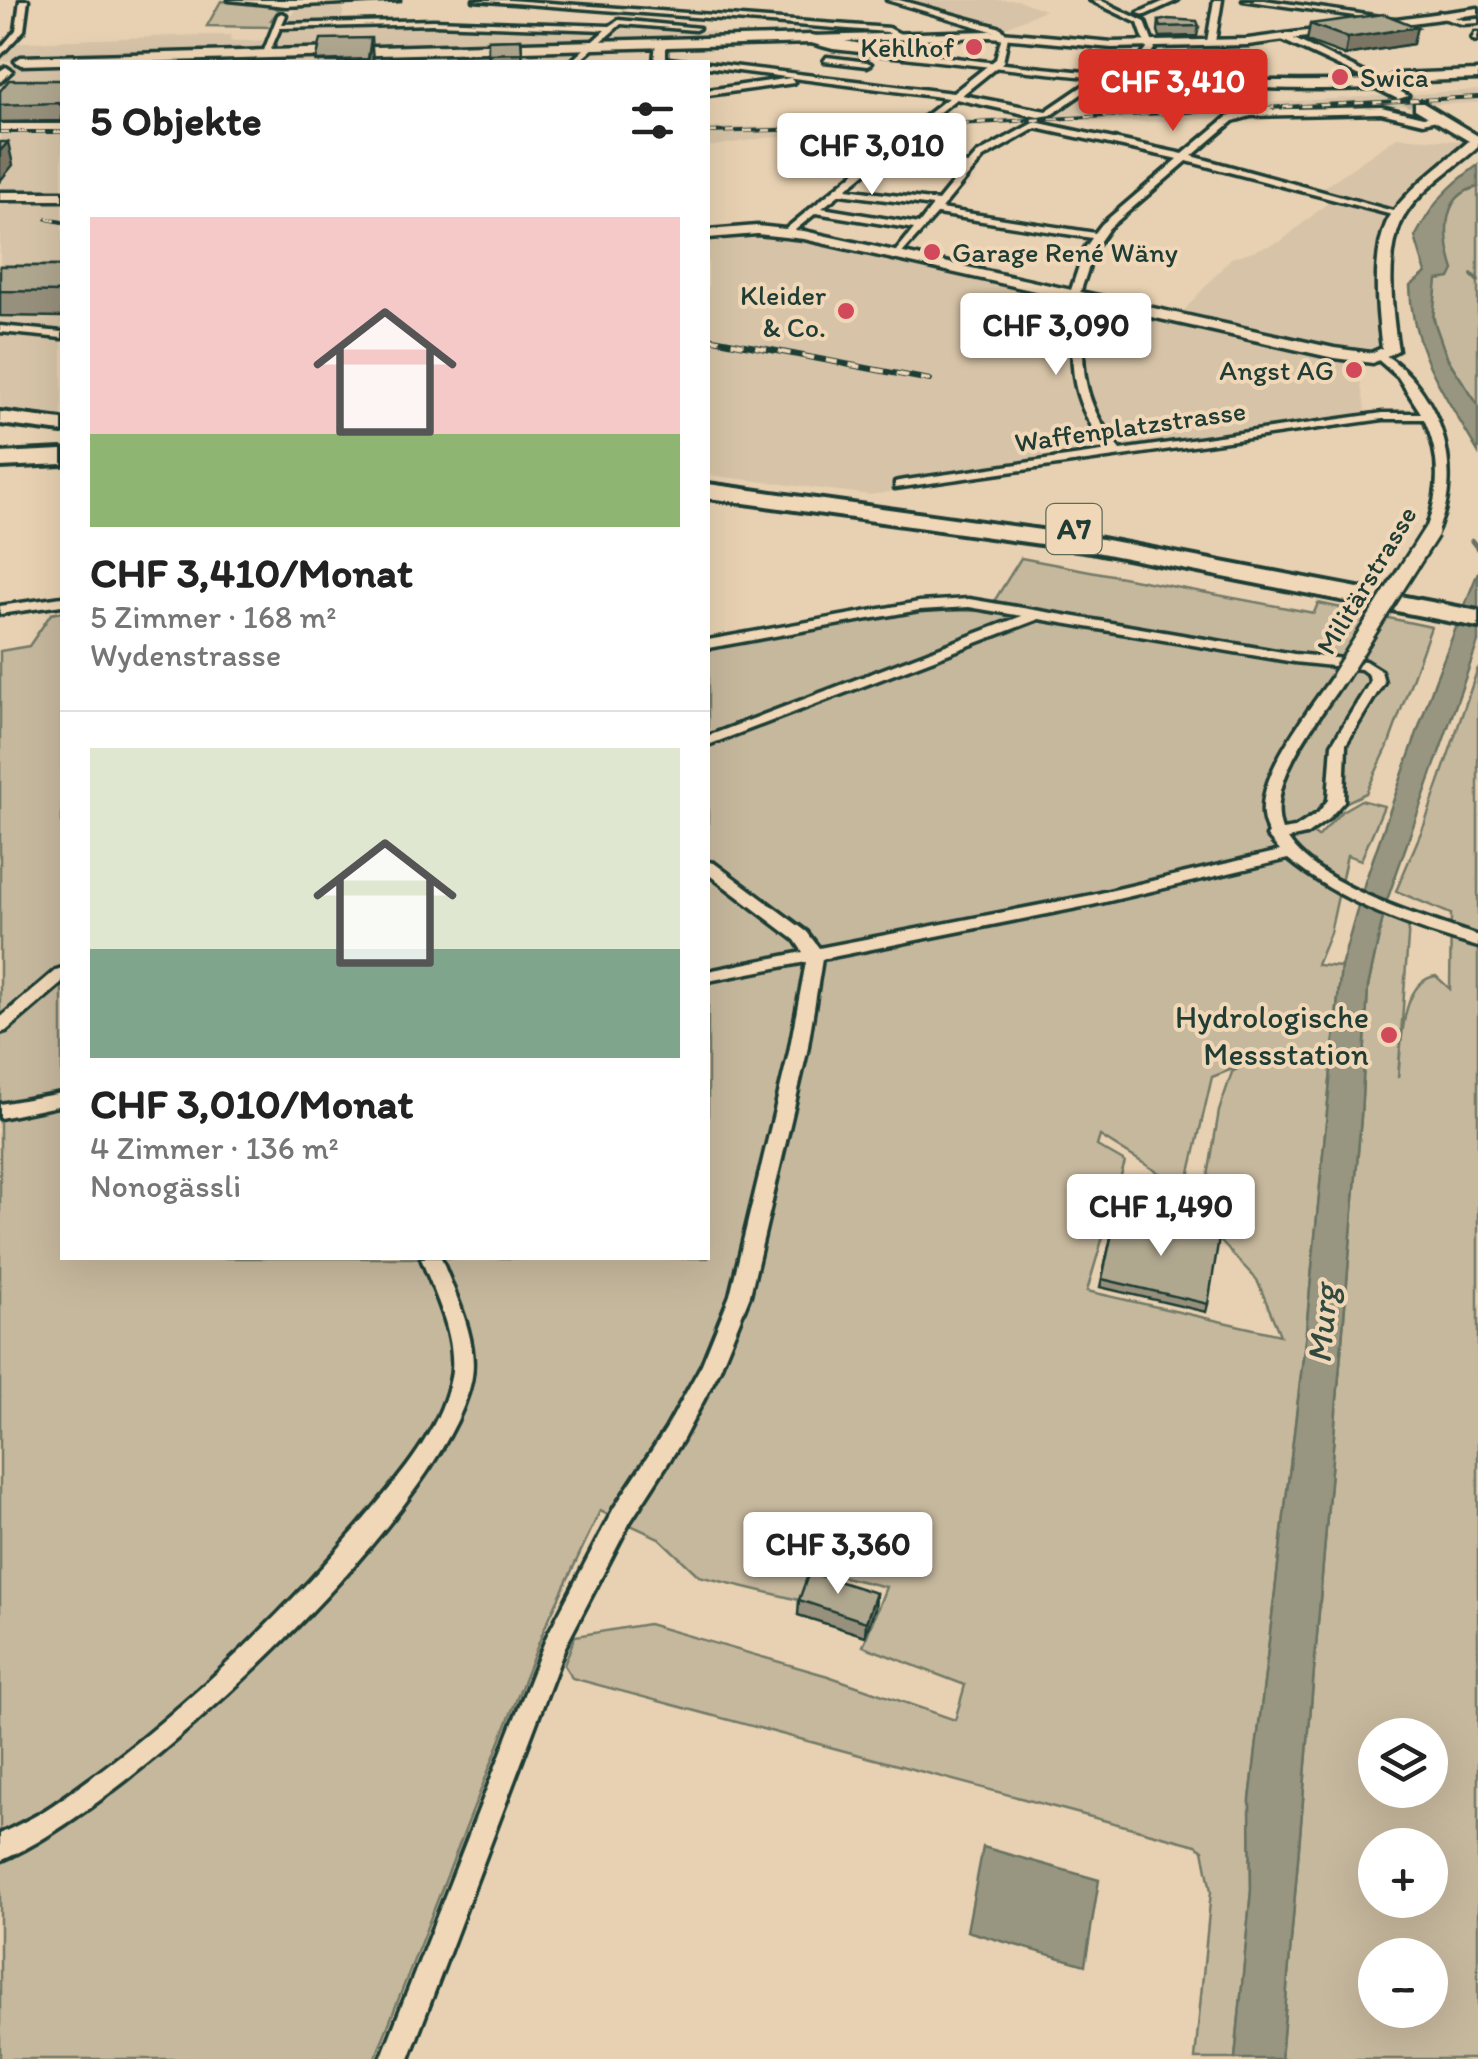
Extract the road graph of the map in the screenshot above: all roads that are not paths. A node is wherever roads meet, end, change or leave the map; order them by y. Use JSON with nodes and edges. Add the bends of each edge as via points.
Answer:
{"nodes":[{"id":1,"x":24,"y":0,"type":"edge"},
{"id":2,"x":233,"y":0,"type":"edge"},
{"id":3,"x":395,"y":0,"type":"edge"},
{"id":4,"x":478,"y":0,"type":"edge"},
{"id":5,"x":892,"y":0,"type":"edge"},
{"id":6,"x":1094,"y":0,"type":"edge"},
{"id":7,"x":1150,"y":0,"type":"edge"},
{"id":8,"x":1174,"y":0,"type":"edge"},
{"id":9,"x":1218,"y":0,"type":"edge"},
{"id":10,"x":1248,"y":0,"type":"edge"},
{"id":11,"x":286,"y":4,"type":"junction"},
{"id":12,"x":1396,"y":5,"type":"dead end"},
{"id":13,"x":632,"y":10,"type":"junction"},
{"id":14,"x":1478,"y":11,"type":"edge"},
{"id":15,"x":1137,"y":15,"type":"junction"},
{"id":16,"x":1442,"y":16,"type":"junction"},
{"id":17,"x":1403,"y":20,"type":"junction"},
{"id":18,"x":1478,"y":21,"type":"edge"},
{"id":19,"x":616,"y":25,"type":"junction"},
{"id":20,"x":278,"y":26,"type":"junction"},
{"id":21,"x":695,"y":28,"type":"dead end"},
{"id":22,"x":1004,"y":34,"type":"junction"},
{"id":23,"x":902,"y":37,"type":"junction"},
{"id":24,"x":1285,"y":38,"type":"junction"},
{"id":25,"x":810,"y":39,"type":"junction"},
{"id":26,"x":775,"y":41,"type":"junction"},
{"id":27,"x":1211,"y":42,"type":"junction"},
{"id":28,"x":660,"y":44,"type":"junction"},
{"id":29,"x":1150,"y":44,"type":"junction"},
{"id":30,"x":595,"y":46,"type":"junction"},
{"id":31,"x":849,"y":46,"type":"junction"},
{"id":32,"x":256,"y":58,"type":"edge"},
{"id":33,"x":386,"y":58,"type":"edge"},
{"id":34,"x":826,"y":59,"type":"dead end"},
{"id":35,"x":179,"y":60,"type":"edge"},
{"id":36,"x":577,"y":60,"type":"edge"},
{"id":37,"x":660,"y":60,"type":"edge"},
{"id":38,"x":60,"y":62,"type":"edge"},
{"id":39,"x":8,"y":63,"type":"edge"},
{"id":40,"x":60,"y":64,"type":"edge"},
{"id":41,"x":995,"y":64,"type":"junction"},
{"id":42,"x":710,"y":65,"type":"edge"},
{"id":43,"x":1478,"y":76,"type":"edge"},
{"id":44,"x":810,"y":78,"type":"junction"},
{"id":45,"x":1102,"y":78,"type":"junction"},
{"id":46,"x":1133,"y":79,"type":"junction"},
{"id":47,"x":1382,"y":81,"type":"junction"},
{"id":48,"x":847,"y":82,"type":"junction"},
{"id":49,"x":710,"y":93,"type":"edge"},
{"id":50,"x":953,"y":96,"type":"junction"},
{"id":51,"x":1419,"y":106,"type":"tunnel mouth"},
{"id":52,"x":1445,"y":120,"type":"junction"},
{"id":53,"x":923,"y":122,"type":"dead end"},
{"id":54,"x":0,"y":127,"type":"edge"},
{"id":55,"x":60,"y":127,"type":"edge"},
{"id":56,"x":907,"y":134,"type":"dead end"},
{"id":57,"x":1477,"y":142,"type":"edge"},
{"id":58,"x":883,"y":155,"type":"junction"},
{"id":59,"x":1184,"y":157,"type":"junction"},
{"id":60,"x":970,"y":167,"type":"junction"},
{"id":61,"x":840,"y":191,"type":"junction"},
{"id":62,"x":0,"y":196,"type":"edge"},
{"id":63,"x":60,"y":196,"type":"edge"},
{"id":64,"x":937,"y":208,"type":"junction"},
{"id":65,"x":816,"y":210,"type":"junction"},
{"id":66,"x":1397,"y":216,"type":"junction"},
{"id":67,"x":922,"y":226,"type":"junction"},
{"id":68,"x":787,"y":232,"type":"junction"},
{"id":69,"x":710,"y":234,"type":"edge"},
{"id":70,"x":1097,"y":236,"type":"junction"},
{"id":71,"x":897,"y":256,"type":"junction"},
{"id":72,"x":1079,"y":297,"type":"junction"},
{"id":73,"x":0,"y":329,"type":"edge"},
{"id":74,"x":60,"y":335,"type":"edge"},
{"id":75,"x":1380,"y":357,"type":"junction"},
{"id":76,"x":1429,"y":416,"type":"junction"},
{"id":77,"x":0,"y":418,"type":"edge"},
{"id":78,"x":60,"y":426,"type":"edge"},
{"id":79,"x":0,"y":431,"type":"edge"},
{"id":80,"x":60,"y":433,"type":"edge"},
{"id":81,"x":0,"y":442,"type":"edge"},
{"id":82,"x":60,"y":444,"type":"edge"},
{"id":83,"x":1116,"y":452,"type":"junction"},
{"id":84,"x":60,"y":457,"type":"edge"},
{"id":85,"x":0,"y":460,"type":"edge"},
{"id":86,"x":710,"y":480,"type":"edge"},
{"id":87,"x":899,"y":485,"type":"dead end"},
{"id":88,"x":710,"y":491,"type":"edge"},
{"id":89,"x":60,"y":601,"type":"edge"},
{"id":90,"x":1436,"y":603,"type":"junction"},
{"id":91,"x":1478,"y":606,"type":"edge"},
{"id":92,"x":0,"y":610,"type":"edge"},
{"id":93,"x":1037,"y":615,"type":"junction"},
{"id":94,"x":1478,"y":619,"type":"edge"},
{"id":95,"x":710,"y":644,"type":"edge"},
{"id":96,"x":710,"y":739,"type":"edge"},
{"id":97,"x":1275,"y":836,"type":"junction"},
{"id":98,"x":1289,"y":854,"type":"junction"},
{"id":99,"x":710,"y":868,"type":"edge"},
{"id":100,"x":1478,"y":942,"type":"edge"},
{"id":101,"x":813,"y":955,"type":"junction"},
{"id":102,"x":60,"y":976,"type":"edge"},
{"id":103,"x":710,"y":976,"type":"edge"},
{"id":104,"x":0,"y":1027,"type":"edge"},
{"id":105,"x":60,"y":1099,"type":"edge"},
{"id":106,"x":0,"y":1111,"type":"edge"},
{"id":107,"x":432,"y":1260,"type":"edge"},
{"id":108,"x":0,"y":1848,"type":"edge"},
{"id":109,"x":395,"y":2059,"type":"edge"}],
"edges":[{"from":1,"to":39,"type":"street"},
{"from":2,"to":11,"type":"street"},
{"from":3,"to":11,"type":"street"},
{"from":4,"to":13,"type":"street"},
{"from":5,"to":22,"type":"street"},
{"from":6,"to":15,"type":"street"},
{"from":7,"to":15,"type":"street"},
{"from":8,"to":15,"type":"street"},
{"from":9,"to":27,"type":"street"},
{"from":10,"to":17,"type":"street"},
{"from":11,"to":20,"type":"street"},
{"from":12,"to":17,"type":"street"},
{"from":13,"to":19,"type":"street"},
{"from":13,"to":23,"type":"street","via":[[889,30]]},
{"from":14,"to":16,"type":"street"},
{"from":15,"to":29,"type":"street"},
{"from":16,"to":17,"type":"street"},
{"from":16,"to":18,"type":"street"},
{"from":17,"to":24,"type":"street"},
{"from":19,"to":20,"type":"street"},
{"from":19,"to":21,"type":"street"},
{"from":19,"to":30,"type":"street"},
{"from":20,"to":32,"type":"street"},
{"from":22,"to":23,"type":"street"},
{"from":22,"to":29,"type":"street"},
{"from":22,"to":41,"type":"street"},
{"from":23,"to":25,"type":"street"},
{"from":24,"to":27,"type":"street"},
{"from":24,"to":47,"type":"street"},
{"from":25,"to":26,"type":"main road"},
{"from":25,"to":31,"type":"main road"},
{"from":26,"to":28,"type":"main road"},
{"from":26,"to":31,"type":"main road"},
{"from":27,"to":29,"type":"street"},
{"from":28,"to":30,"type":"main road"},
{"from":28,"to":37,"type":"street"},
{"from":29,"to":46,"type":"street"},
{"from":30,"to":33,"type":"main road"},
{"from":30,"to":36,"type":"street"},
{"from":31,"to":41,"type":"main road"},
{"from":32,"to":33,"type":"main road"},
{"from":32,"to":35,"type":"main road"},
{"from":34,"to":48,"type":"street","via":[[867,64]]},
{"from":38,"to":39,"type":"main road"},
{"from":39,"to":40,"type":"main road"},
{"from":41,"to":45,"type":"main road"},
{"from":41,"to":50,"type":"street"},
{"from":42,"to":44,"type":"street"},
{"from":43,"to":47,"type":"main road"},
{"from":44,"to":48,"type":"street"},
{"from":44,"to":49,"type":"street"},
{"from":45,"to":46,"type":"main road"},
{"from":45,"to":50,"type":"street","via":[[1044,114]]},
{"from":46,"to":47,"type":"main road","via":[[1323,86]]},
{"from":48,"to":50,"type":"street"},
{"from":50,"to":53,"type":"street"},
{"from":51,"to":52,"type":"street"},
{"from":52,"to":57,"type":"street"},
{"from":52,"to":59,"type":"street","via":[[1381,110],[1240,115]]},
{"from":54,"to":55,"type":"street"},
{"from":56,"to":58,"type":"street"},
{"from":57,"to":66,"type":"street"},
{"from":58,"to":60,"type":"street"},
{"from":58,"to":61,"type":"street"},
{"from":59,"to":60,"type":"street","via":[[1032,126]]},
{"from":59,"to":66,"type":"street"},
{"from":59,"to":70,"type":"street"},
{"from":60,"to":64,"type":"street"},
{"from":61,"to":64,"type":"street"},
{"from":61,"to":65,"type":"street"},
{"from":62,"to":63,"type":"street"},
{"from":64,"to":67,"type":"street"},
{"from":64,"to":70,"type":"street"},
{"from":65,"to":67,"type":"street"},
{"from":65,"to":68,"type":"street"},
{"from":66,"to":75,"type":"street","via":[[1382,298],[1390,350]]},
{"from":67,"to":71,"type":"street"},
{"from":68,"to":69,"type":"street"},
{"from":68,"to":71,"type":"street"},
{"from":70,"to":72,"type":"street"},
{"from":71,"to":72,"type":"street"},
{"from":72,"to":75,"type":"street","via":[[1334,353]]},
{"from":72,"to":83,"type":"street","via":[[1076,376],[1088,418]]},
{"from":73,"to":74,"type":"street"},
{"from":75,"to":76,"type":"street","name":"Militärstrasse","via":[[1401,372]]},
{"from":76,"to":83,"type":"street","name":"Waffenplatzstrasse","via":[[1383,416]]},
{"from":76,"to":97,"type":"street","name":"Militärstrasse","bridge":true,"via":[[1447,467],[1443,505],[1273,786],[1268,818]]},
{"from":77,"to":78,"type":"highway"},
{"from":79,"to":80,"type":"highway"},
{"from":81,"to":82,"type":"highway"},
{"from":83,"to":87,"type":"street","name":"Waffenplatzstrasse"},
{"from":84,"to":85,"type":"highway"},
{"from":86,"to":90,"type":"highway","number":"A7","via":[[1084,530]]},
{"from":88,"to":90,"type":"highway","number":"A7","via":[[1091,544]]},
{"from":89,"to":92,"type":"street"},
{"from":90,"to":91,"type":"highway","number":"A7"},
{"from":90,"to":94,"type":"highway","number":"A7"},
{"from":93,"to":95,"type":"street","via":[[969,603],[919,606]]},
{"from":93,"to":96,"type":"street"},
{"from":93,"to":97,"type":"street","via":[[1372,669],[1377,682],[1337,750],[1336,801],[1300,832]]},
{"from":97,"to":98,"type":"street"},
{"from":98,"to":100,"type":"street","via":[[1322,878]]},
{"from":98,"to":101,"type":"street"},
{"from":99,"to":101,"type":"street","via":[[801,936]]},
{"from":101,"to":103,"type":"street"},
{"from":101,"to":109,"type":"street","via":[[815,976],[740,1294],[712,1365],[571,1609]]},
{"from":102,"to":104,"type":"street"},
{"from":105,"to":106,"type":"street"},
{"from":107,"to":108,"type":"street","via":[[460,1340],[462,1384],[420,1467],[360,1543],[216,1687],[60,1814]]}]}
